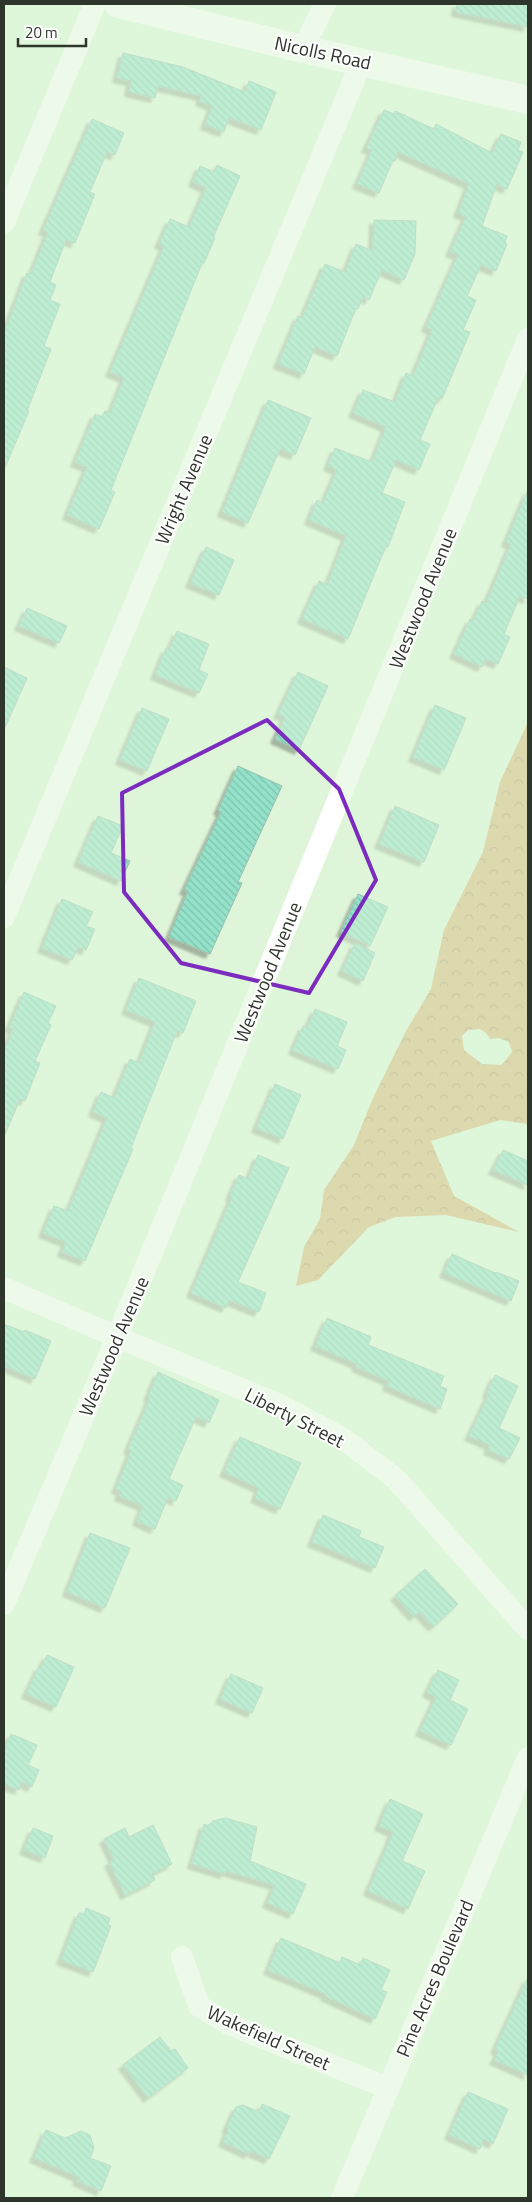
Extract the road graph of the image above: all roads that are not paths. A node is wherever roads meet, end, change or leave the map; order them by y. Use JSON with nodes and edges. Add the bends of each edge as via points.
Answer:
{"nodes":[{"id":1,"x":95,"y":4,"type":"edge"},
{"id":2,"x":118,"y":4,"type":"edge"},
{"id":3,"x":325,"y":4,"type":"edge"},
{"id":4,"x":304,"y":49,"type":"junction"},
{"id":5,"x":362,"y":61,"type":"junction"},
{"id":6,"x":528,"y":100,"type":"edge"},
{"id":7,"x":4,"y":222,"type":"edge"},
{"id":8,"x":528,"y":339,"type":"edge"},
{"id":9,"x":4,"y":916,"type":"edge"},
{"id":10,"x":4,"y":1288,"type":"edge"},
{"id":11,"x":117,"y":1337,"type":"junction"},
{"id":12,"x":4,"y":1604,"type":"edge"},
{"id":13,"x":528,"y":1629,"type":"edge"},
{"id":14,"x":528,"y":1758,"type":"edge"},
{"id":15,"x":182,"y":1957,"type":"dead end"},
{"id":16,"x":388,"y":2088,"type":"junction"},
{"id":17,"x":342,"y":2198,"type":"edge"}],
"edges":[{"from":1,"to":7,"type":"street"},
{"from":2,"to":4,"type":"street","name":"Nicolls Road"},
{"from":3,"to":4,"type":"street"},
{"from":4,"to":5,"type":"street","name":"Nicolls Road"},
{"from":5,"to":6,"type":"street","name":"Nicolls Road"},
{"from":5,"to":9,"type":"street","name":"Wright Avenue"},
{"from":8,"to":11,"type":"street","name":"Westwood Avenue"},
{"from":10,"to":11,"type":"street","name":"Liberty Street"},
{"from":11,"to":12,"type":"street","name":"Westwood Avenue"},
{"from":11,"to":13,"type":"street","name":"Liberty Street","via":[[282,1406],[342,1438],[396,1479]]},
{"from":14,"to":16,"type":"street","name":"Pine Acres Boulevard"},
{"from":15,"to":16,"type":"street","name":"Wakefield Street","via":[[199,2006],[229,2024]]},
{"from":16,"to":17,"type":"street","name":"Pine Acres Boulevard"}]}
